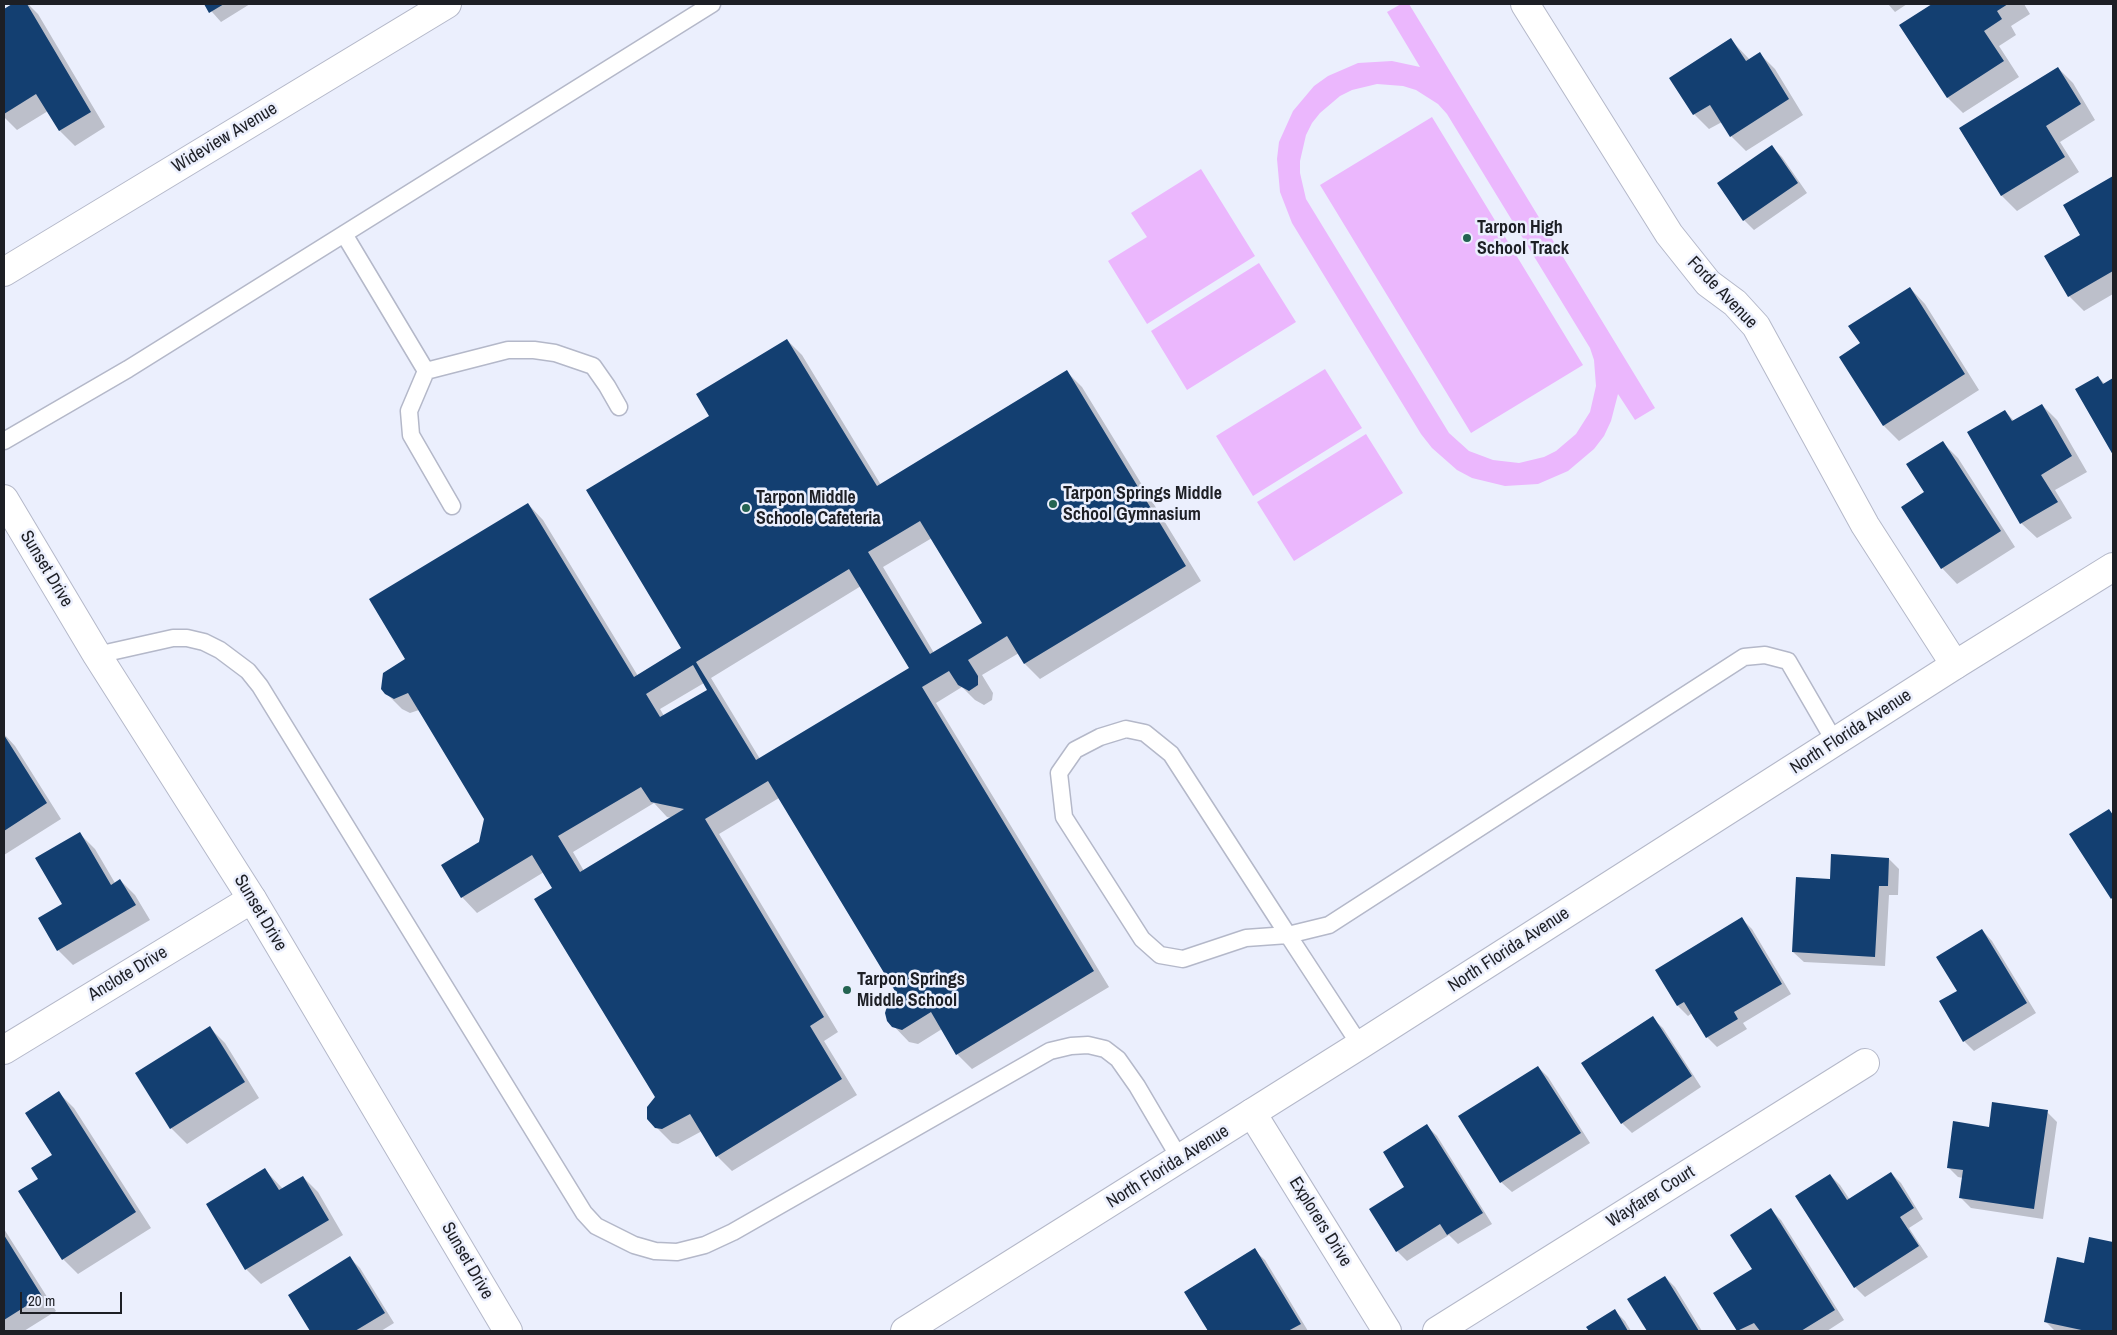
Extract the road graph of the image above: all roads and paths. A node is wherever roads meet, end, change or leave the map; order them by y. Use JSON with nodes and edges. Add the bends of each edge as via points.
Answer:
{"nodes":[{"id":1,"x":447,"y":4,"type":"edge"},
{"id":2,"x":712,"y":4,"type":"edge"},
{"id":3,"x":1525,"y":4,"type":"edge"},
{"id":4,"x":344,"y":234,"type":"junction"},
{"id":5,"x":4,"y":272,"type":"edge"},
{"id":6,"x":426,"y":371,"type":"junction"},
{"id":7,"x":619,"y":407,"type":"dead end"},
{"id":8,"x":4,"y":441,"type":"edge"},
{"id":9,"x":4,"y":500,"type":"edge"},
{"id":10,"x":452,"y":506,"type":"dead end"},
{"id":11,"x":2113,"y":567,"type":"edge"},
{"id":12,"x":98,"y":655,"type":"junction"},
{"id":13,"x":1955,"y":665,"type":"junction"},
{"id":14,"x":1835,"y":742,"type":"junction"},
{"id":15,"x":252,"y":899,"type":"junction"},
{"id":16,"x":1288,"y":935,"type":"junction"},
{"id":17,"x":1360,"y":1045,"type":"junction"},
{"id":18,"x":4,"y":1050,"type":"edge"},
{"id":19,"x":1865,"y":1063,"type":"dead end"},
{"id":20,"x":1252,"y":1113,"type":"junction"},
{"id":21,"x":1180,"y":1159,"type":"junction"},
{"id":22,"x":508,"y":1331,"type":"edge"},
{"id":23,"x":905,"y":1331,"type":"edge"},
{"id":24,"x":1387,"y":1331,"type":"edge"},
{"id":25,"x":1437,"y":1331,"type":"edge"}],
"edges":[{"from":1,"to":5,"type":"street","name":"Wideview Avenue"},
{"from":2,"to":4,"type":"lane"},
{"from":3,"to":13,"type":"street","name":"Forde Avenue","via":[[1669,234],[1708,283],[1735,303],[1756,326],[1865,525]]},
{"from":4,"to":6,"type":"lane"},
{"from":4,"to":8,"type":"lane","via":[[128,369]]},
{"from":6,"to":7,"type":"lane","via":[[508,350],[555,353],[593,366]]},
{"from":6,"to":10,"type":"lane","via":[[409,411],[411,435]]},
{"from":9,"to":12,"type":"street","name":"Sunset Drive"},
{"from":11,"to":13,"type":"street","name":"North Florida Avenue"},
{"from":12,"to":15,"type":"street","name":"Sunset Drive"},
{"from":12,"to":21,"type":"lane","via":[[173,638],[187,638],[220,650],[248,670],[584,1213],[596,1226],[634,1245],[655,1251],[677,1252],[705,1245],[1050,1051],[1071,1046],[1105,1049],[1118,1059]]},
{"from":13,"to":14,"type":"street","name":"North Florida Avenue"},
{"from":14,"to":16,"type":"lane","via":[[1788,661],[1765,655],[1744,657],[1329,925]]},
{"from":14,"to":17,"type":"street","name":"North Florida Avenue"},
{"from":15,"to":18,"type":"street","name":"Anclote Drive"},
{"from":15,"to":22,"type":"street","name":"Sunset Drive"},
{"from":16,"to":16,"type":"lane","via":[[1171,754],[1145,733],[1126,729],[1100,737],[1075,750],[1059,773],[1064,817],[1142,939],[1160,955],[1183,958],[1246,938]]},
{"from":16,"to":17,"type":"lane"},
{"from":17,"to":20,"type":"street","name":"North Florida Avenue"},
{"from":19,"to":25,"type":"street","name":"Wayfarer Court"},
{"from":20,"to":21,"type":"street","name":"North Florida Avenue"},
{"from":20,"to":24,"type":"street","name":"Explorers Drive"},
{"from":21,"to":23,"type":"street","name":"North Florida Avenue"}]}
